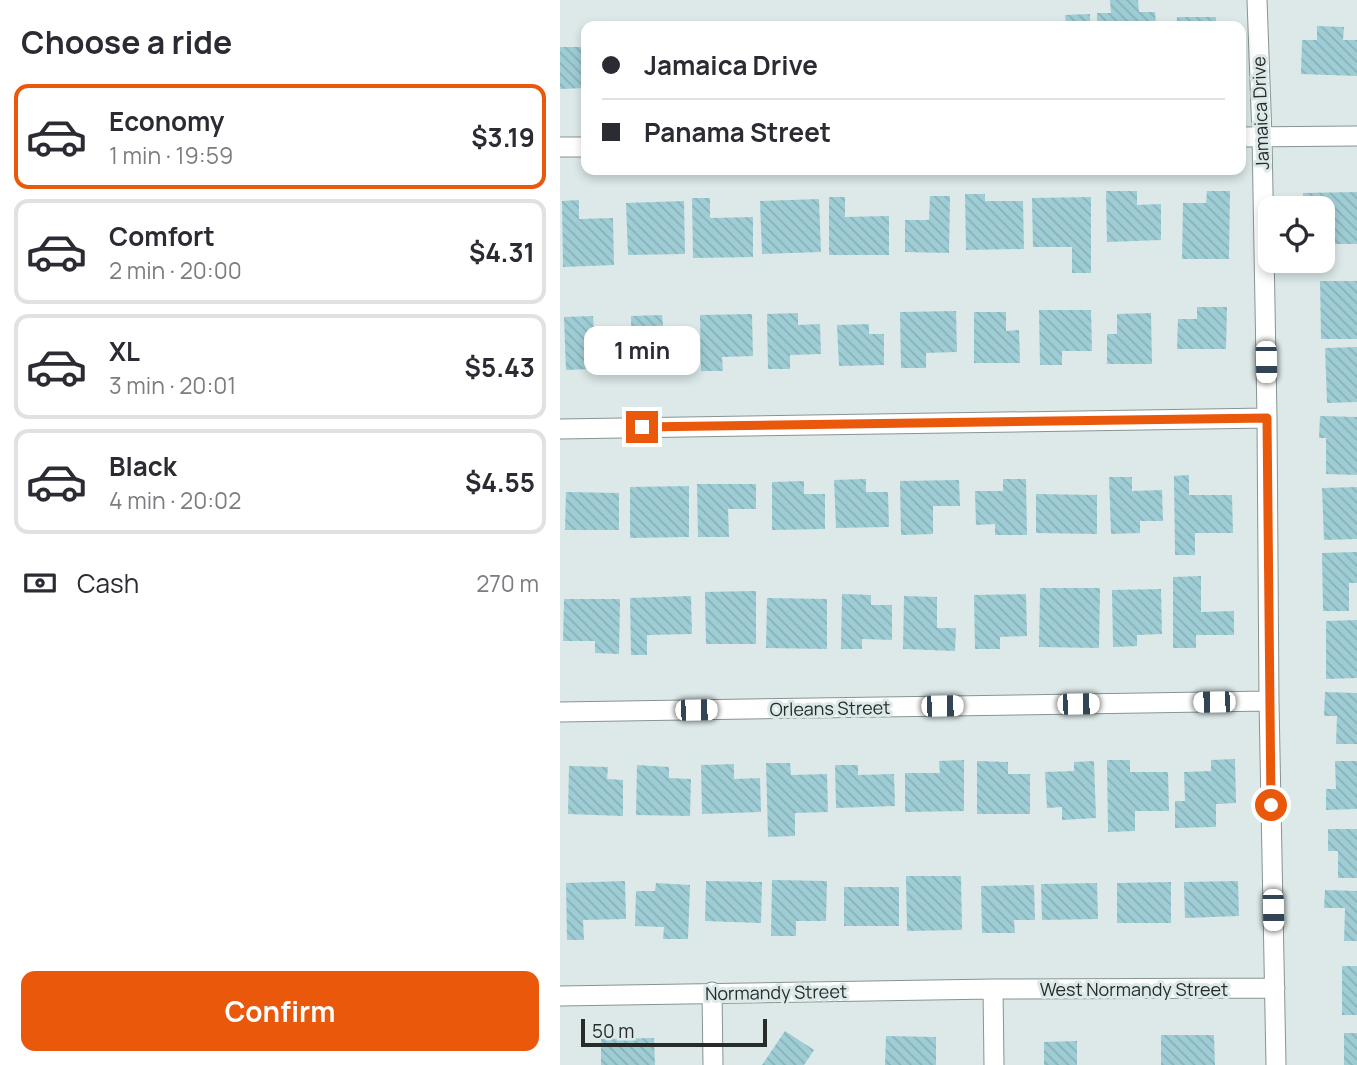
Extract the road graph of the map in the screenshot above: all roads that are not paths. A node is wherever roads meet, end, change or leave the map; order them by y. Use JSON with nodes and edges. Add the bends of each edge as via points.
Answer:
{"nodes":[{"id":1,"x":1257,"y":0,"type":"edge"},
{"id":2,"x":1357,"y":136,"type":"edge"},
{"id":3,"x":1246,"y":137,"type":"edge"},
{"id":4,"x":1262,"y":137,"type":"junction"},
{"id":5,"x":560,"y":147,"type":"edge"},
{"id":6,"x":581,"y":147,"type":"edge"},
{"id":7,"x":1267,"y":418,"type":"junction"},
{"id":8,"x":560,"y":429,"type":"edge"},
{"id":9,"x":1269,"y":701,"type":"junction"},
{"id":10,"x":560,"y":712,"type":"edge"},
{"id":11,"x":1275,"y":988,"type":"junction"},
{"id":12,"x":992,"y":989,"type":"junction"},
{"id":13,"x":712,"y":992,"type":"junction"},
{"id":14,"x":560,"y":996,"type":"edge"},
{"id":15,"x":713,"y":1065,"type":"edge"},
{"id":16,"x":994,"y":1065,"type":"edge"},
{"id":17,"x":1276,"y":1065,"type":"edge"}],
"edges":[{"from":1,"to":4,"type":"street","name":"Jamaica Drive"},
{"from":2,"to":4,"type":"street"},
{"from":3,"to":4,"type":"street"},
{"from":4,"to":7,"type":"street","name":"Jamaica Drive"},
{"from":5,"to":6,"type":"street"},
{"from":7,"to":8,"type":"street"},
{"from":7,"to":9,"type":"street","name":"Jamaica Drive"},
{"from":9,"to":10,"type":"street","name":"Orleans Street"},
{"from":9,"to":11,"type":"street","name":"Jamaica Drive"},
{"from":11,"to":12,"type":"street","name":"West Normandy Street"},
{"from":11,"to":17,"type":"street","name":"Jamaica Drive"},
{"from":12,"to":13,"type":"street","name":"Normandy Street"},
{"from":12,"to":16,"type":"street"},
{"from":13,"to":14,"type":"street","name":"Normandy Street"},
{"from":13,"to":15,"type":"street"}]}
